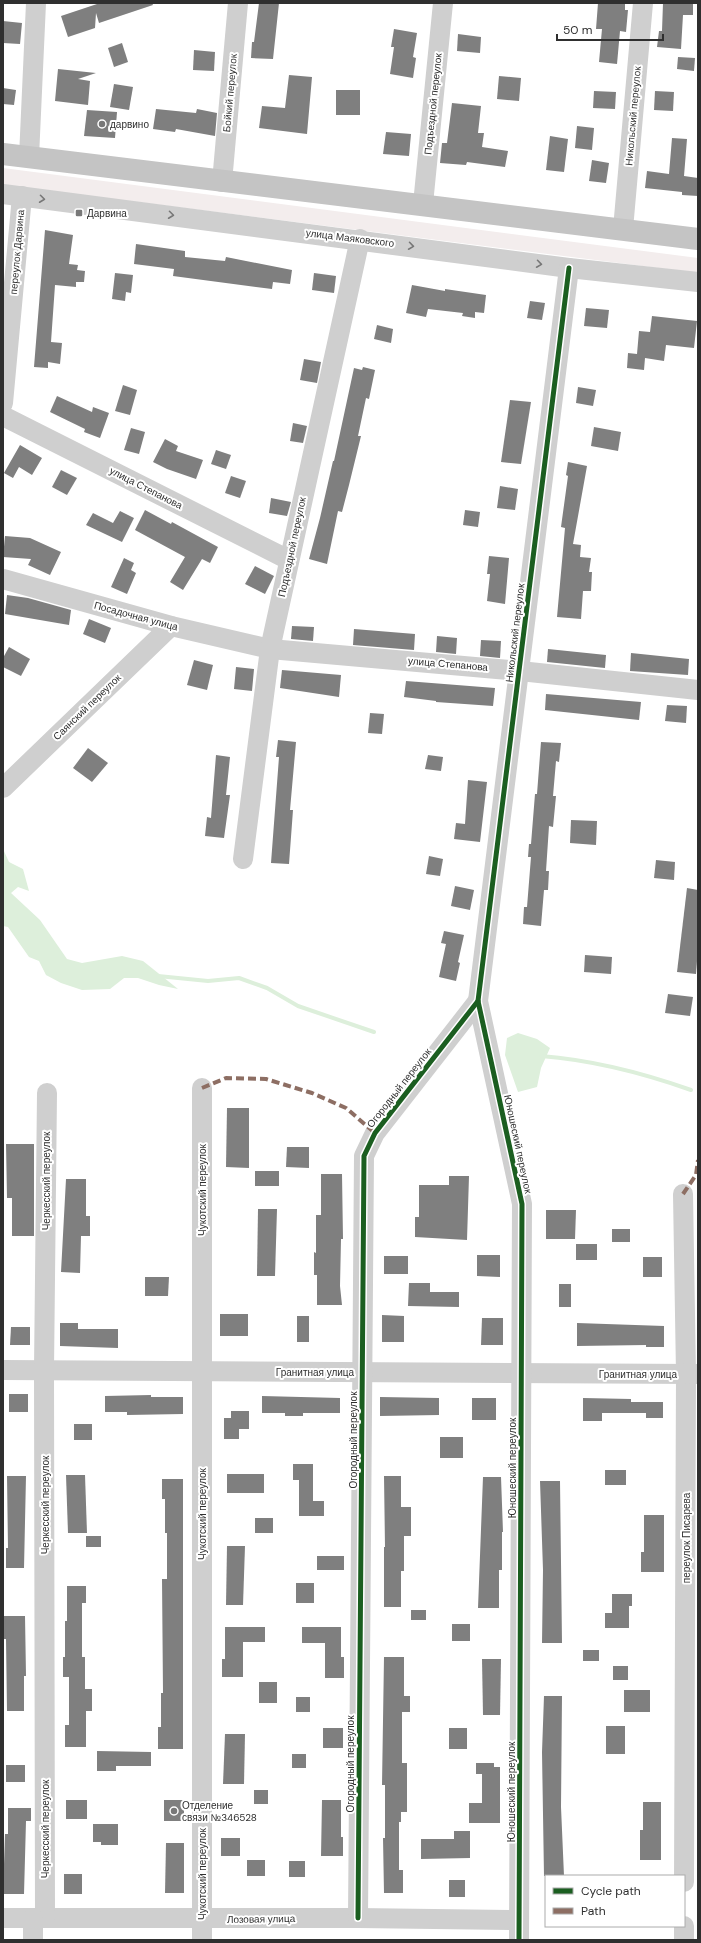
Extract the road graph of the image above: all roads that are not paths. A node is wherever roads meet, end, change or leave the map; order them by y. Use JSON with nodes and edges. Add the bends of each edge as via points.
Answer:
{"nodes":[{"id":1,"x":238,"y":3,"type":"edge"},
{"id":2,"x":443,"y":3,"type":"edge"},
{"id":3,"x":643,"y":3,"type":"edge"},
{"id":4,"x":41,"y":5,"type":"edge"},
{"id":5,"x":3,"y":154,"type":"edge"},
{"id":6,"x":28,"y":157,"type":"junction"},
{"id":7,"x":222,"y":182,"type":"junction"},
{"id":8,"x":12,"y":195,"type":"edge"},
{"id":9,"x":423,"y":204,"type":"junction"},
{"id":10,"x":623,"y":229,"type":"junction"},
{"id":11,"x":360,"y":239,"type":"junction"},
{"id":12,"x":698,"y":239,"type":"edge"},
{"id":13,"x":569,"y":268,"type":"junction"},
{"id":14,"x":698,"y":282,"type":"edge"},
{"id":15,"x":3,"y":403,"type":"edge"},
{"id":16,"x":3,"y":416,"type":"edge"},
{"id":17,"x":290,"y":560,"type":"junction"},
{"id":18,"x":3,"y":579,"type":"edge"},
{"id":19,"x":171,"y":626,"type":"junction"},
{"id":20,"x":270,"y":649,"type":"junction"},
{"id":21,"x":520,"y":671,"type":"junction"},
{"id":22,"x":698,"y":690,"type":"edge"},
{"id":23,"x":3,"y":788,"type":"edge"},
{"id":24,"x":242,"y":858,"type":"dead end"},
{"id":25,"x":478,"y":1001,"type":"junction"},
{"id":26,"x":202,"y":1088,"type":"dead end"},
{"id":27,"x":47,"y":1093,"type":"dead end"},
{"id":28,"x":683,"y":1194,"type":"dead end"},
{"id":29,"x":3,"y":1370,"type":"edge"},
{"id":30,"x":44,"y":1370,"type":"junction"},
{"id":31,"x":202,"y":1371,"type":"junction"},
{"id":32,"x":363,"y":1372,"type":"junction"},
{"id":33,"x":522,"y":1373,"type":"junction"},
{"id":34,"x":692,"y":1374,"type":"edge"},
{"id":35,"x":684,"y":1875,"type":"edge"},
{"id":36,"x":3,"y":1918,"type":"edge"},
{"id":37,"x":39,"y":1918,"type":"junction"},
{"id":38,"x":358,"y":1918,"type":"junction"},
{"id":39,"x":202,"y":1919,"type":"junction"},
{"id":40,"x":519,"y":1920,"type":"junction"},
{"id":41,"x":684,"y":1927,"type":"edge"},
{"id":42,"x":33,"y":1940,"type":"edge"},
{"id":43,"x":202,"y":1940,"type":"edge"},
{"id":44,"x":519,"y":1940,"type":"edge"},
{"id":45,"x":684,"y":1940,"type":"edge"}],
"edges":[{"from":1,"to":7,"type":"street","name":"Бойкий переулок"},
{"from":2,"to":9,"type":"street","name":"Подъездной переулок"},
{"from":3,"to":10,"type":"street","name":"Никольский переулок"},
{"from":4,"to":6,"type":"street"},
{"from":5,"to":6,"type":"main road"},
{"from":6,"to":7,"type":"main road"},
{"from":7,"to":9,"type":"main road"},
{"from":8,"to":11,"type":"street","name":"улица Маяковского","one_way":true},
{"from":8,"to":15,"type":"street","name":"переулок Дарвина"},
{"from":9,"to":10,"type":"main road"},
{"from":10,"to":12,"type":"main road"},
{"from":11,"to":13,"type":"street","name":"улица Маяковского","one_way":true},
{"from":11,"to":17,"type":"street","name":"Подъездной переулок"},
{"from":13,"to":14,"type":"street","name":"улица Маяковского"},
{"from":13,"to":21,"type":"street","name":"Никольский переулок"},
{"from":16,"to":17,"type":"street","name":"улица Степанова"},
{"from":17,"to":20,"type":"street","name":"Подъездной переулок"},
{"from":18,"to":19,"type":"street","name":"Посадочная улица"},
{"from":19,"to":20,"type":"street","name":"Посадочная улица"},
{"from":19,"to":23,"type":"street","name":"Саянский переулок"},
{"from":20,"to":21,"type":"street","name":"улица Степанова"},
{"from":20,"to":24,"type":"street","name":"Подъездной переулок"},
{"from":21,"to":22,"type":"street","name":"улица Степанова"},
{"from":21,"to":25,"type":"street","name":"Никольский переулок"},
{"from":25,"to":32,"type":"street","name":"Огородный переулок","via":[[375,1133],[364,1156]]},
{"from":25,"to":33,"type":"street","name":"Юношеский переулок","via":[[522,1204]]},
{"from":26,"to":31,"type":"street","name":"Чукотский переулок"},
{"from":27,"to":30,"type":"street","name":"Черкесский переулок"},
{"from":28,"to":34,"type":"street","name":"переулок Писарева"},
{"from":29,"to":30,"type":"street","name":"Гранитная улица"},
{"from":30,"to":31,"type":"street","name":"Гранитная улица"},
{"from":30,"to":37,"type":"street","name":"Черкесский переулок"},
{"from":31,"to":32,"type":"street","name":"Гранитная улица"},
{"from":31,"to":39,"type":"street","name":"Чукотский переулок"},
{"from":32,"to":33,"type":"street","name":"Гранитная улица"},
{"from":32,"to":38,"type":"street","name":"Огородный переулок"},
{"from":33,"to":34,"type":"street","name":"Гранитная улица"},
{"from":33,"to":40,"type":"street","name":"Юношеский переулок"},
{"from":34,"to":35,"type":"street","name":"переулок Писарева"},
{"from":36,"to":37,"type":"street","name":"Лозовая улица"},
{"from":37,"to":39,"type":"street","name":"Лозовая улица"},
{"from":37,"to":42,"type":"street","name":"Черкесский переулок"},
{"from":38,"to":39,"type":"street","name":"Лозовая улица"},
{"from":38,"to":40,"type":"street","name":"Лозовая улица"},
{"from":39,"to":43,"type":"street","name":"Чукотский переулок"},
{"from":40,"to":44,"type":"street","name":"Юношеский переулок"},
{"from":41,"to":45,"type":"street"}]}
